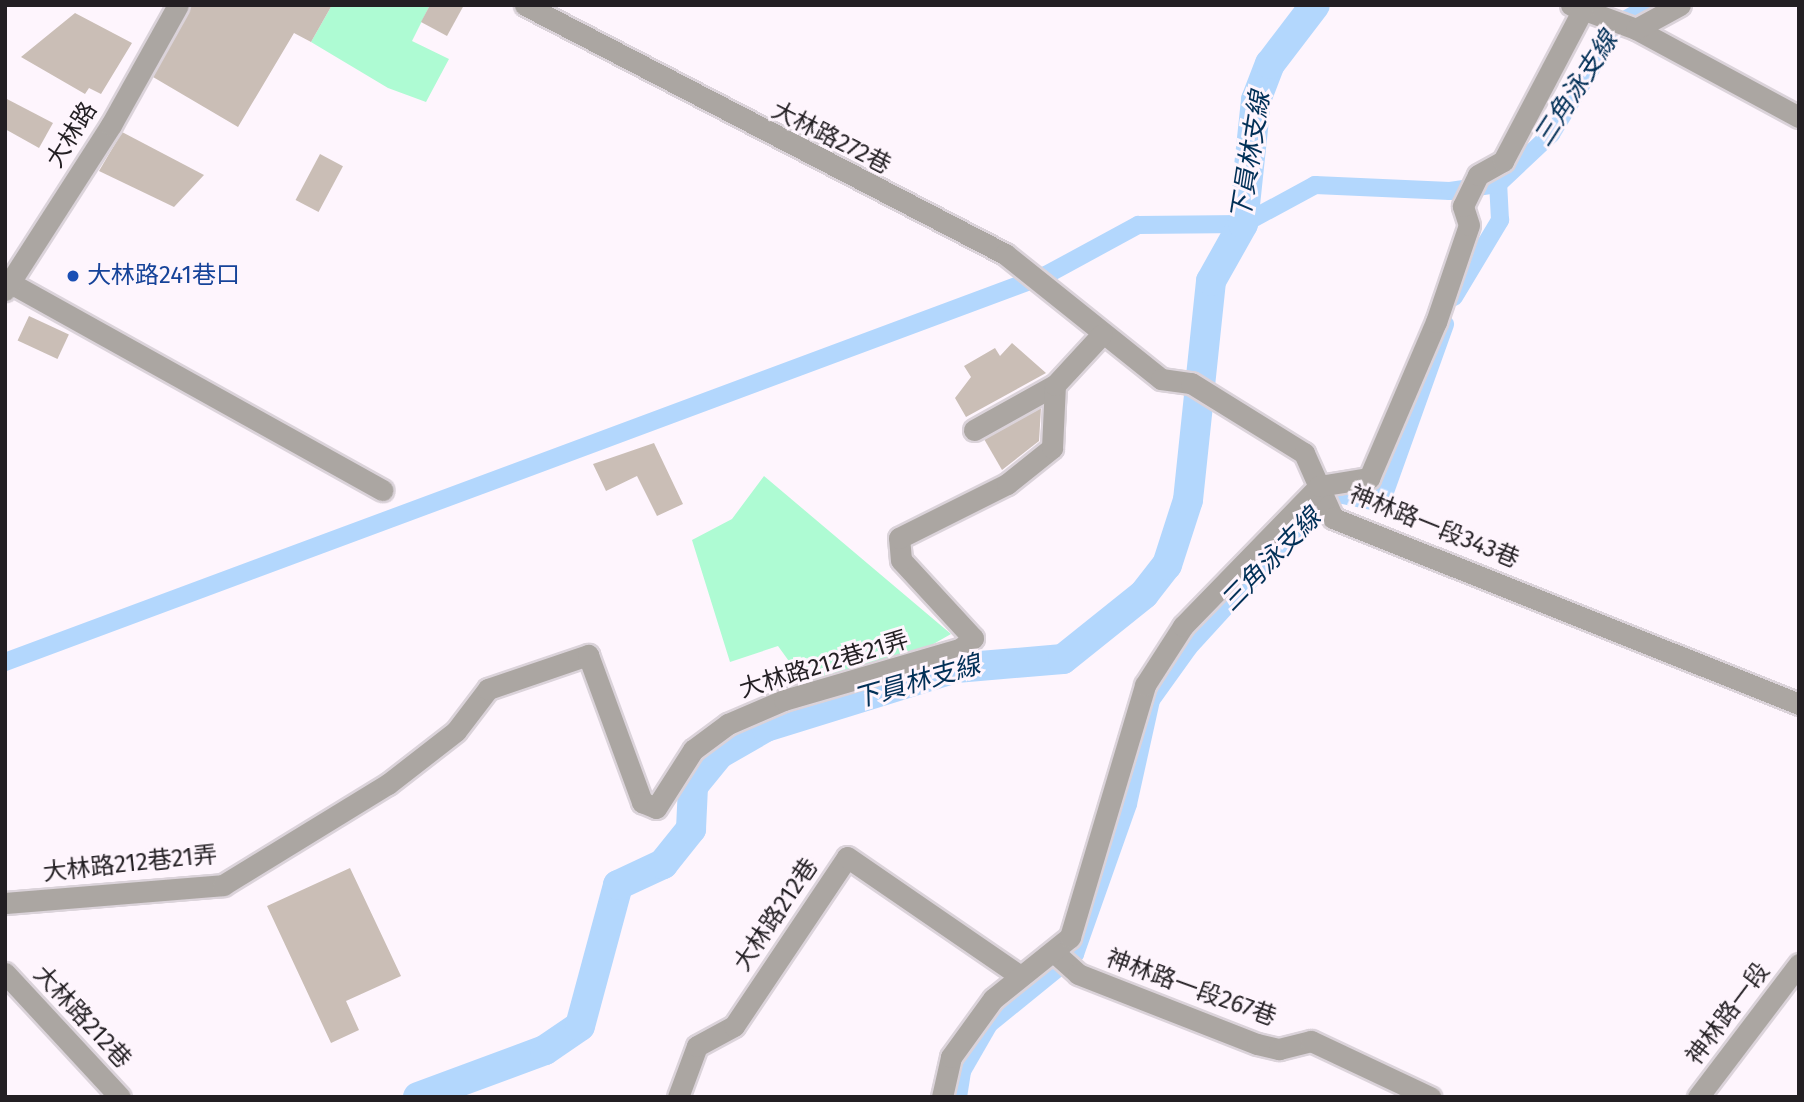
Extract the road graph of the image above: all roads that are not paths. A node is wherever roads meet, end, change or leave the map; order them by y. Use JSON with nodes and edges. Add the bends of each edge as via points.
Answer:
{"nodes":[{"id":1,"x":178,"y":5,"type":"edge"},
{"id":2,"x":525,"y":5,"type":"edge"},
{"id":3,"x":1681,"y":5,"type":"edge"},
{"id":4,"x":1577,"y":8,"type":"edge"},
{"id":5,"x":1636,"y":29,"type":"junction"},
{"id":6,"x":1799,"y":117,"type":"edge"},
{"id":7,"x":7,"y":284,"type":"edge"},
{"id":8,"x":1102,"y":334,"type":"junction"},
{"id":9,"x":1055,"y":385,"type":"junction"},
{"id":10,"x":974,"y":430,"type":"dead end"},
{"id":11,"x":1319,"y":486,"type":"junction"},
{"id":12,"x":383,"y":490,"type":"dead end"},
{"id":13,"x":1799,"y":704,"type":"edge"},
{"id":14,"x":5,"y":903,"type":"edge"},
{"id":15,"x":1055,"y":953,"type":"junction"},
{"id":16,"x":1799,"y":964,"type":"edge"},
{"id":17,"x":5,"y":973,"type":"edge"},
{"id":18,"x":1020,"y":976,"type":"junction"},
{"id":19,"x":120,"y":1097,"type":"edge"},
{"id":20,"x":678,"y":1097,"type":"edge"},
{"id":21,"x":942,"y":1097,"type":"edge"},
{"id":22,"x":1430,"y":1097,"type":"edge"},
{"id":23,"x":1698,"y":1097,"type":"edge"}],
"edges":[{"from":1,"to":7,"type":"street","name":"大林路","via":[[111,125]]},
{"from":2,"to":8,"type":"street","name":"大林路272巷","via":[[1005,254]]},
{"from":3,"to":5,"type":"street"},
{"from":4,"to":5,"type":"street"},
{"from":4,"to":11,"type":"street","via":[[1503,161],[1478,175],[1463,206],[1469,225],[1436,322],[1369,478],[1347,477]]},
{"from":5,"to":6,"type":"street"},
{"from":7,"to":12,"type":"street"},
{"from":8,"to":9,"type":"street"},
{"from":8,"to":11,"type":"street","name":"神林路一段343巷","via":[[1161,379],[1191,383],[1304,453]]},
{"from":9,"to":10,"type":"street"},
{"from":9,"to":14,"type":"street","name":"大林路212巷21弄","via":[[1052,447],[1007,484],[899,538],[901,560],[973,638],[917,664],[784,701],[728,724],[684,761],[656,808],[642,802],[588,655],[488,689],[456,731],[388,784],[223,885]]},
{"from":11,"to":13,"type":"street","name":"神林路一段343巷","via":[[1333,518]]},
{"from":11,"to":15,"type":"street","via":[[1184,626],[1145,685],[1078,922]]},
{"from":15,"to":18,"type":"street"},
{"from":15,"to":22,"type":"street","name":"神林路一段267巷","via":[[1078,974],[1257,1044],[1279,1049],[1311,1041]]},
{"from":16,"to":23,"type":"street","name":"神林路一段"},
{"from":17,"to":19,"type":"street","name":"大林路212巷"},
{"from":18,"to":20,"type":"street","name":"大林路212巷","via":[[847,857],[734,1026],[697,1045]]},
{"from":18,"to":21,"type":"street","via":[[968,1031],[951,1058]]}]}
